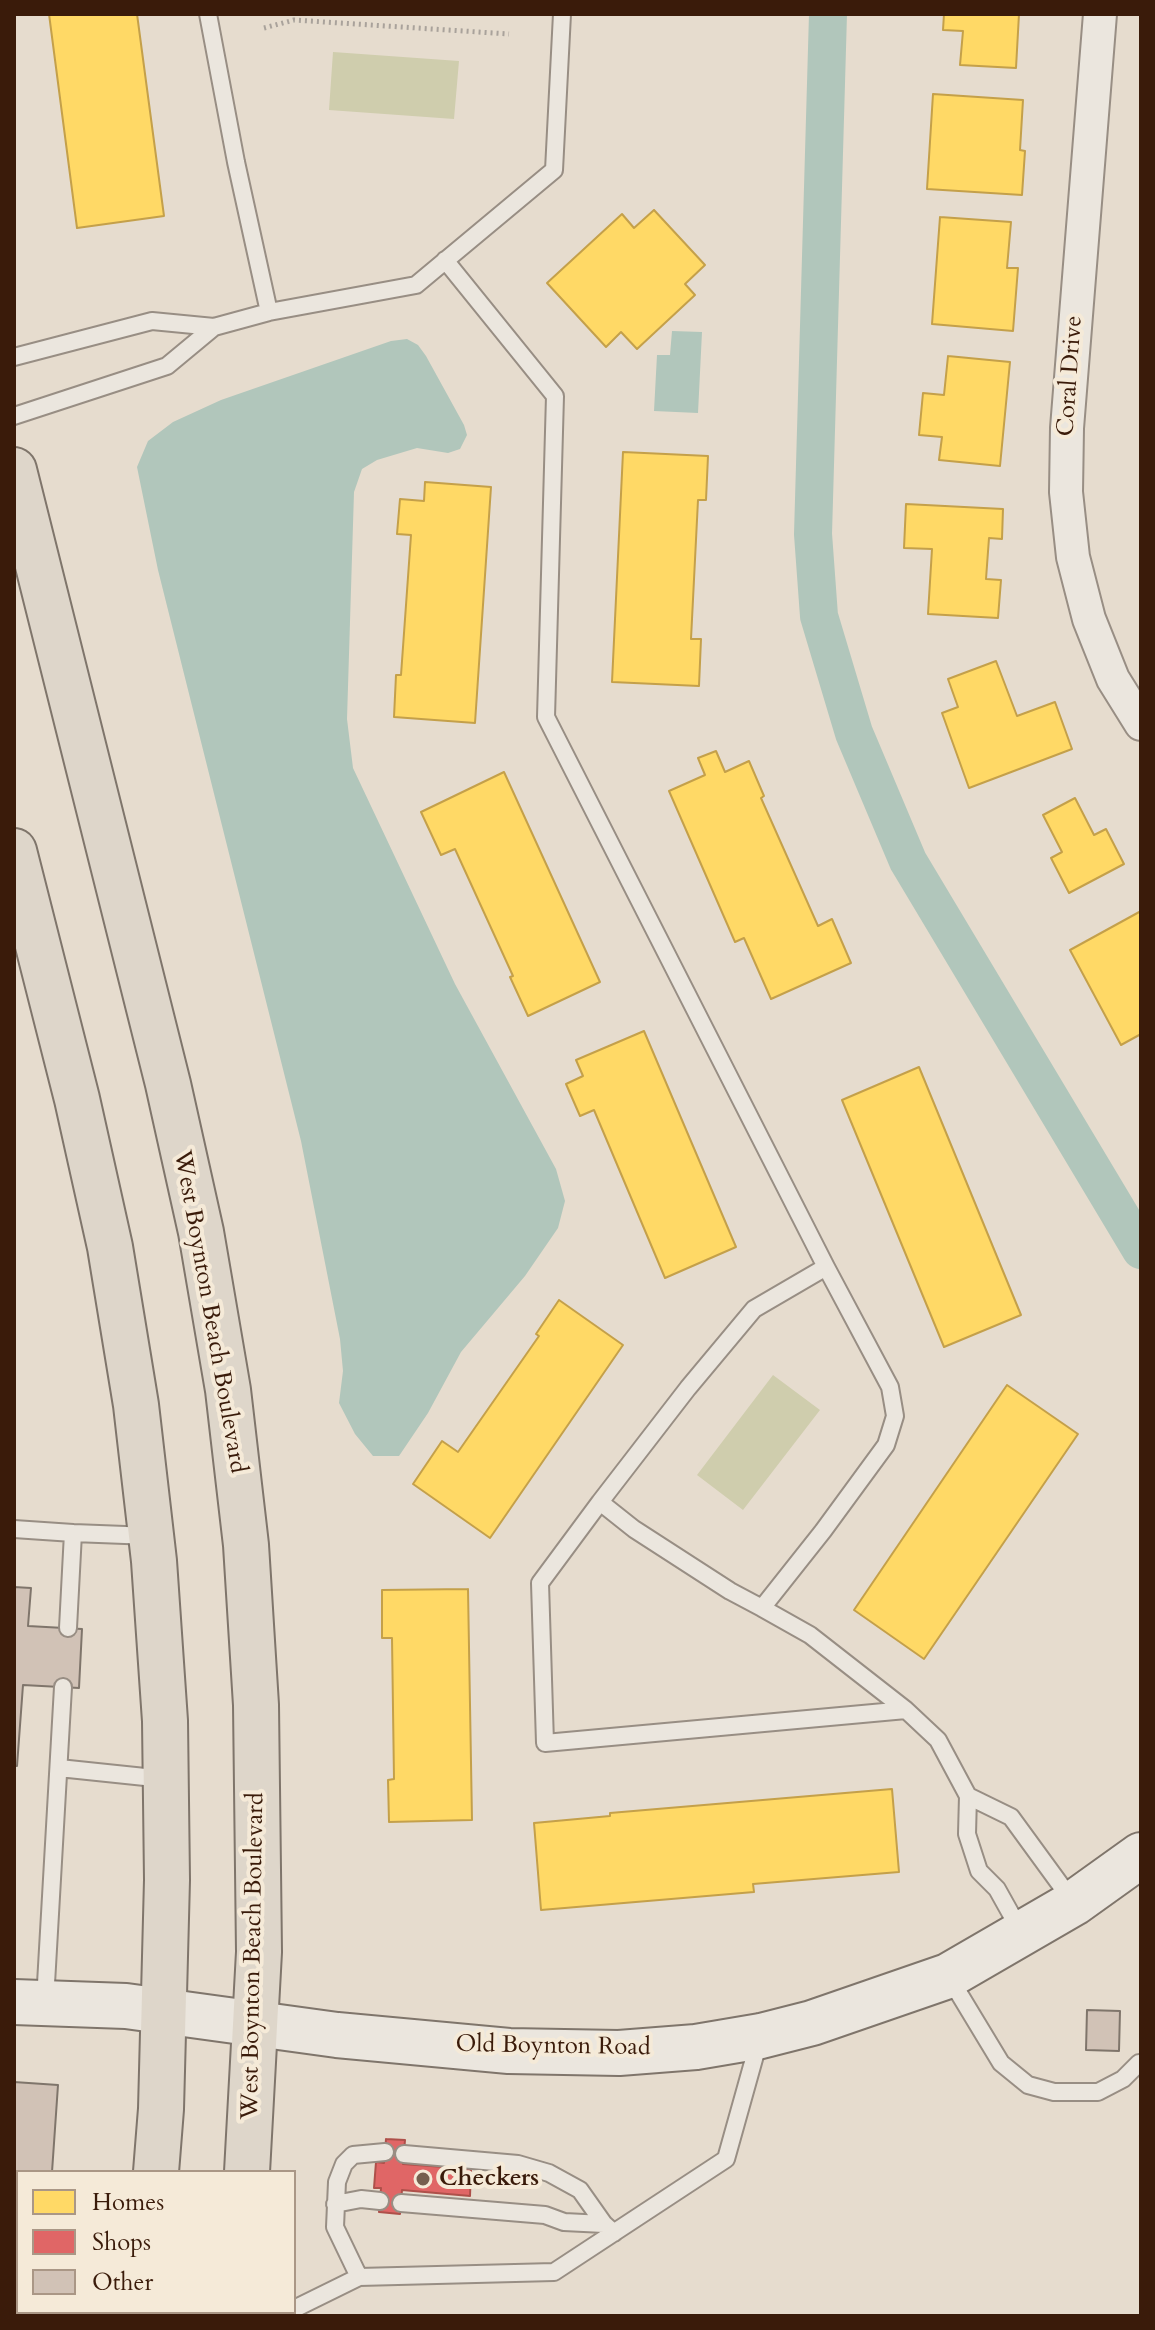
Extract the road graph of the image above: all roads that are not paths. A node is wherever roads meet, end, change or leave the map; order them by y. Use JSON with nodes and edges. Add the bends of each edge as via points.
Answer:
{"nodes":[{"id":1,"x":208,"y":14,"type":"edge"},
{"id":2,"x":562,"y":14,"type":"edge"},
{"id":3,"x":1100,"y":14,"type":"edge"},
{"id":4,"x":445,"y":260,"type":"junction"},
{"id":5,"x":269,"y":312,"type":"junction"},
{"id":6,"x":214,"y":327,"type":"junction"},
{"id":7,"x":14,"y":357,"type":"edge"},
{"id":8,"x":14,"y":416,"type":"edge"},
{"id":9,"x":14,"y":470,"type":"edge"},
{"id":10,"x":1141,"y":724,"type":"edge"},
{"id":11,"x":14,"y":851,"type":"edge"},
{"id":12,"x":826,"y":1267,"type":"junction"},
{"id":13,"x":600,"y":1502,"type":"junction"},
{"id":14,"x":14,"y":1529,"type":"edge"},
{"id":15,"x":73,"y":1533,"type":"junction"},
{"id":16,"x":151,"y":1536,"type":"junction"},
{"id":17,"x":762,"y":1608,"type":"junction"},
{"id":18,"x":68,"y":1628,"type":"dead end"},
{"id":19,"x":63,"y":1687,"type":"dead end"},
{"id":20,"x":906,"y":1710,"type":"junction"},
{"id":21,"x":59,"y":1768,"type":"junction"},
{"id":22,"x":166,"y":1779,"type":"junction"},
{"id":23,"x":968,"y":1796,"type":"junction"},
{"id":24,"x":1141,"y":1855,"type":"edge"},
{"id":25,"x":1074,"y":1903,"type":"junction"},
{"id":26,"x":1022,"y":1934,"type":"junction"},
{"id":27,"x":948,"y":1976,"type":"junction"},
{"id":28,"x":29,"y":2002,"type":"edge"},
{"id":29,"x":164,"y":2011,"type":"junction"},
{"id":30,"x":256,"y":2024,"type":"junction"},
{"id":31,"x":761,"y":2036,"type":"junction"},
{"id":32,"x":1139,"y":2063,"type":"edge"},
{"id":33,"x":385,"y":2152,"type":"dead end"},
{"id":34,"x":404,"y":2154,"type":"dead end"},
{"id":35,"x":156,"y":2170,"type":"edge"},
{"id":36,"x":247,"y":2170,"type":"edge"},
{"id":37,"x":380,"y":2201,"type":"dead end"},
{"id":38,"x":401,"y":2203,"type":"dead end"},
{"id":39,"x":335,"y":2204,"type":"junction"},
{"id":40,"x":609,"y":2228,"type":"junction"},
{"id":41,"x":359,"y":2277,"type":"junction"},
{"id":42,"x":296,"y":2308,"type":"edge"}],
"edges":[{"from":1,"to":5,"type":"lane"},
{"from":2,"to":4,"type":"lane","via":[[554,170]]},
{"from":3,"to":10,"type":"street","name":"Coral Drive","via":[[1066,492],[1073,557],[1089,619],[1113,679]]},
{"from":4,"to":5,"type":"lane","via":[[416,285]]},
{"from":4,"to":12,"type":"lane","via":[[555,396],[546,717]]},
{"from":5,"to":6,"type":"lane"},
{"from":6,"to":7,"type":"lane","via":[[152,321]]},
{"from":6,"to":8,"type":"lane","via":[[167,366]]},
{"from":9,"to":30,"type":"main road","name":"West Boynton Beach Boulevard","via":[[168,1084],[228,1390],[246,1545],[256,1705]]},
{"from":11,"to":16,"type":"main road","via":[[110,1247]]},
{"from":12,"to":13,"type":"lane","via":[[754,1309]]},
{"from":12,"to":17,"type":"lane","via":[[890,1387],[895,1416],[886,1445]]},
{"from":13,"to":17,"type":"lane"},
{"from":13,"to":20,"type":"lane","via":[[540,1583],[545,1743]]},
{"from":14,"to":15,"type":"lane"},
{"from":15,"to":16,"type":"lane"},
{"from":15,"to":18,"type":"lane"},
{"from":16,"to":22,"type":"main road"},
{"from":17,"to":20,"type":"lane","via":[[818,1640]]},
{"from":19,"to":21,"type":"lane"},
{"from":20,"to":23,"type":"lane","via":[[938,1740]]},
{"from":21,"to":22,"type":"lane"},
{"from":21,"to":28,"type":"lane"},
{"from":22,"to":29,"type":"main road"},
{"from":23,"to":25,"type":"lane","via":[[1011,1817]]},
{"from":23,"to":26,"type":"lane","via":[[967,1834],[979,1871],[997,1889]]},
{"from":24,"to":25,"type":"street","name":"Old Boynton Road"},
{"from":25,"to":26,"type":"street","name":"Old Boynton Road"},
{"from":26,"to":27,"type":"street","name":"Old Boynton Road"},
{"from":27,"to":31,"type":"street","name":"Old Boynton Road"},
{"from":27,"to":32,"type":"lane","via":[[1001,2063],[1028,2085],[1054,2092],[1098,2092]]},
{"from":28,"to":29,"type":"street","name":"Old Boynton Road"},
{"from":29,"to":30,"type":"street","name":"Old Boynton Road"},
{"from":29,"to":35,"type":"main road"},
{"from":30,"to":31,"type":"street","name":"Old Boynton Road","via":[[509,2051],[619,2053]]},
{"from":30,"to":36,"type":"main road","name":"West Boynton Beach Boulevard"},
{"from":31,"to":40,"type":"lane","via":[[726,2159]]},
{"from":33,"to":39,"type":"lane","via":[[353,2155],[344,2164]]},
{"from":34,"to":40,"type":"lane","via":[[518,2164],[549,2173],[580,2190]]},
{"from":37,"to":39,"type":"lane"},
{"from":38,"to":40,"type":"lane","via":[[545,2215]]},
{"from":39,"to":41,"type":"lane","via":[[335,2227]]},
{"from":40,"to":41,"type":"lane","via":[[554,2272]]},
{"from":41,"to":42,"type":"lane"}]}
